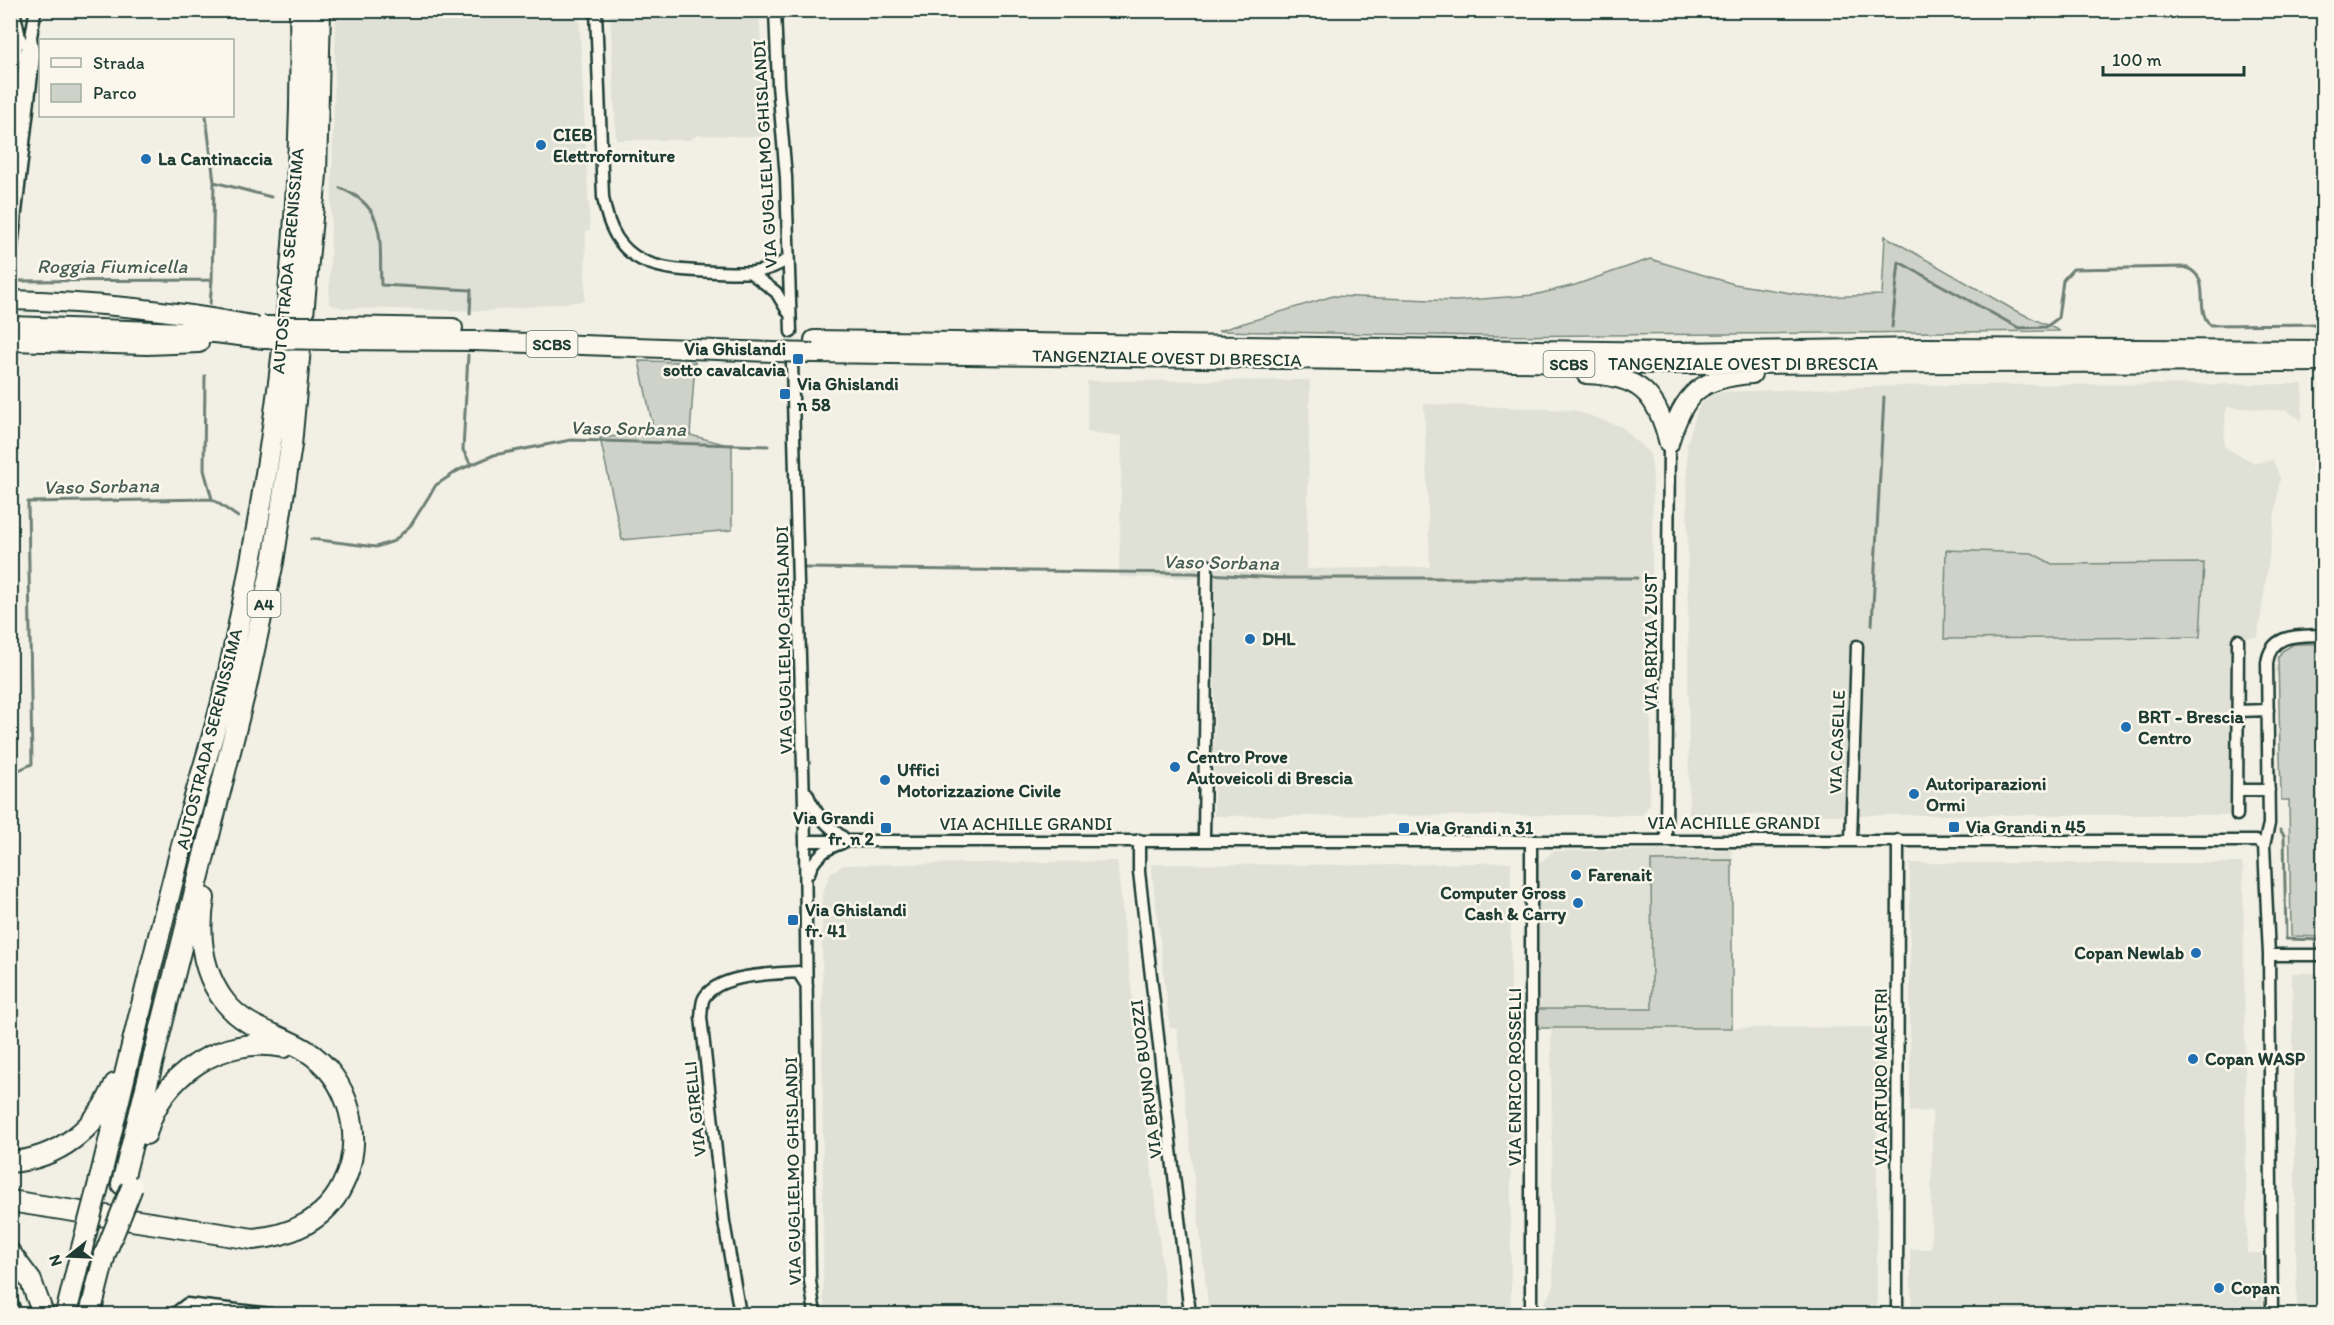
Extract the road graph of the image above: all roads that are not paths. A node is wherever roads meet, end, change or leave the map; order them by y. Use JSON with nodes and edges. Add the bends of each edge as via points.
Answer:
{"nodes":[{"id":1,"x":14,"y":10,"type":"edge"},
{"id":2,"x":300,"y":10,"type":"edge"},
{"id":3,"x":320,"y":10,"type":"edge"},
{"id":4,"x":596,"y":10,"type":"edge"},
{"id":5,"x":775,"y":10,"type":"edge"},
{"id":6,"x":36,"y":12,"type":"edge"},
{"id":7,"x":19,"y":36,"type":"junction"},
{"id":8,"x":31,"y":37,"type":"junction"},
{"id":9,"x":25,"y":56,"type":"junction"},
{"id":10,"x":10,"y":82,"type":"edge"},
{"id":11,"x":10,"y":197,"type":"edge"},
{"id":12,"x":788,"y":259,"type":"junction"},
{"id":13,"x":10,"y":264,"type":"edge"},
{"id":14,"x":752,"y":274,"type":"junction"},
{"id":15,"x":10,"y":300,"type":"edge"},
{"id":16,"x":10,"y":315,"type":"edge"},
{"id":17,"x":10,"y":326,"type":"edge"},
{"id":18,"x":260,"y":330,"type":"junction"},
{"id":19,"x":10,"y":342,"type":"edge"},
{"id":20,"x":46,"y":342,"type":"junction"},
{"id":21,"x":814,"y":346,"type":"junction"},
{"id":22,"x":10,"y":347,"type":"edge"},
{"id":23,"x":2324,"y":350,"type":"edge"},
{"id":24,"x":792,"y":362,"type":"dead end"},
{"id":25,"x":2324,"y":362,"type":"edge"},
{"id":26,"x":1471,"y":363,"type":"junction"},
{"id":27,"x":1843,"y":364,"type":"junction"},
{"id":28,"x":1669,"y":444,"type":"junction"},
{"id":29,"x":1207,"y":565,"type":"dead end"},
{"id":30,"x":2324,"y":635,"type":"edge"},
{"id":31,"x":2238,"y":640,"type":"dead end"},
{"id":32,"x":1857,"y":646,"type":"dead end"},
{"id":33,"x":2268,"y":710,"type":"junction"},
{"id":34,"x":2238,"y":711,"type":"junction"},
{"id":35,"x":804,"y":784,"type":"junction"},
{"id":36,"x":2237,"y":790,"type":"junction"},
{"id":37,"x":2269,"y":790,"type":"junction"},
{"id":38,"x":2237,"y":815,"type":"dead end"},
{"id":39,"x":189,"y":819,"type":"junction"},
{"id":40,"x":211,"y":824,"type":"junction"},
{"id":41,"x":805,"y":828,"type":"junction"},
{"id":42,"x":829,"y":829,"type":"junction"},
{"id":43,"x":1139,"y":840,"type":"junction"},
{"id":44,"x":1204,"y":840,"type":"junction"},
{"id":45,"x":1531,"y":840,"type":"junction"},
{"id":46,"x":1666,"y":840,"type":"junction"},
{"id":47,"x":1851,"y":840,"type":"junction"},
{"id":48,"x":1898,"y":840,"type":"junction"},
{"id":49,"x":805,"y":841,"type":"junction"},
{"id":50,"x":848,"y":842,"type":"junction"},
{"id":51,"x":2264,"y":845,"type":"junction"},
{"id":52,"x":806,"y":883,"type":"junction"},
{"id":53,"x":805,"y":917,"type":"junction"},
{"id":54,"x":2324,"y":955,"type":"edge"},
{"id":55,"x":2269,"y":956,"type":"junction"},
{"id":56,"x":798,"y":972,"type":"junction"},
{"id":57,"x":807,"y":986,"type":"junction"},
{"id":58,"x":807,"y":1026,"type":"junction"},
{"id":59,"x":307,"y":1052,"type":"junction"},
{"id":60,"x":10,"y":1162,"type":"edge"},
{"id":61,"x":127,"y":1186,"type":"junction"},
{"id":62,"x":10,"y":1202,"type":"edge"},
{"id":63,"x":10,"y":1253,"type":"edge"},
{"id":64,"x":10,"y":1297,"type":"edge"},
{"id":65,"x":16,"y":1314,"type":"edge"},
{"id":66,"x":43,"y":1314,"type":"edge"},
{"id":67,"x":66,"y":1314,"type":"edge"},
{"id":68,"x":90,"y":1314,"type":"edge"},
{"id":69,"x":174,"y":1314,"type":"edge"},
{"id":70,"x":271,"y":1314,"type":"edge"},
{"id":71,"x":740,"y":1314,"type":"edge"},
{"id":72,"x":814,"y":1314,"type":"edge"},
{"id":73,"x":1190,"y":1314,"type":"edge"},
{"id":74,"x":1531,"y":1314,"type":"edge"},
{"id":75,"x":1897,"y":1314,"type":"edge"},
{"id":76,"x":2272,"y":1314,"type":"edge"}],
"edges":[{"from":1,"to":6,"type":"street","via":[[24,16]]},
{"from":1,"to":7,"type":"street"},
{"from":2,"to":39,"type":"highway","name":"AUTOSTRADA SERENISSIMA","number":"A4","via":[[298,177],[270,446],[227,684]]},
{"from":3,"to":40,"type":"highway","name":"AUTOSTRADA SERENISSIMA","number":"A4","via":[[316,174],[291,445],[273,562]]},
{"from":4,"to":14,"type":"street","via":[[603,197],[610,225],[620,242],[647,263],[667,270]]},
{"from":5,"to":12,"type":"street","name":"VIA GUGLIELMO GHISLANDI"},
{"from":6,"to":8,"type":"street"},
{"from":7,"to":9,"type":"street"},
{"from":7,"to":10,"type":"street"},
{"from":8,"to":9,"type":"street"},
{"from":8,"to":13,"type":"street","via":[[34,57]]},
{"from":9,"to":11,"type":"street"},
{"from":12,"to":14,"type":"street","via":[[773,269]]},
{"from":12,"to":14,"type":"street","name":"VIA GUGLIELMO GHISLANDI","via":[[791,327],[785,304]]},
{"from":15,"to":18,"type":"highway","via":[[179,312]]},
{"from":16,"to":18,"type":"highway","name":"TANGENZIALE OVEST DI BRESCIA","number":"SCBS"},
{"from":17,"to":18,"type":"highway","name":"TANGENZIALE OVEST DI BRESCIA","number":"SCBS","via":[[215,333]]},
{"from":18,"to":20,"type":"highway","via":[[147,345]]},
{"from":18,"to":21,"type":"highway","name":"TANGENZIALE OVEST DI BRESCIA","number":"SCBS","bridge":true,"via":[[475,341]]},
{"from":19,"to":20,"type":"highway"},
{"from":20,"to":22,"type":"highway"},
{"from":21,"to":23,"type":"highway","name":"TANGENZIALE OVEST DI BRESCIA","number":"SCBS","via":[[1674,352],[1923,348]]},
{"from":21,"to":26,"type":"highway","name":"TANGENZIALE OVEST DI BRESCIA","number":"SCBS"},
{"from":24,"to":35,"type":"street","name":"VIA GUGLIELMO GHISLANDI"},
{"from":25,"to":27,"type":"highway","name":"TANGENZIALE OVEST DI BRESCIA","number":"SCBS"},
{"from":26,"to":27,"type":"highway","name":"TANGENZIALE OVEST DI BRESCIA","number":"SCBS"},
{"from":26,"to":28,"type":"highway","via":[[1503,371],[1600,375],[1636,384],[1657,404]]},
{"from":27,"to":28,"type":"highway","via":[[1799,373],[1729,376],[1708,382],[1684,403]]},
{"from":28,"to":46,"type":"street","name":"VIA BRIXIA ZUST"},
{"from":29,"to":44,"type":"street"},
{"from":30,"to":33,"type":"street","via":[[2287,637],[2275,644],[2267,663]]},
{"from":31,"to":34,"type":"street"},
{"from":32,"to":47,"type":"street","name":"VIA CASELLE"},
{"from":33,"to":34,"type":"street"},
{"from":33,"to":37,"type":"street"},
{"from":34,"to":36,"type":"street"},
{"from":35,"to":41,"type":"street","name":"VIA GUGLIELMO GHISLANDI"},
{"from":35,"to":42,"type":"street","via":[[815,813]]},
{"from":36,"to":37,"type":"street"},
{"from":36,"to":38,"type":"street"},
{"from":37,"to":51,"type":"street","via":[[2269,824]]},
{"from":39,"to":60,"type":"highway","via":[[110,1095],[98,1116],[63,1147],[33,1159]]},
{"from":39,"to":67,"type":"highway","name":"AUTOSTRADA SERENISSIMA","number":"A4","bridge":true},
{"from":40,"to":59,"type":"highway","via":[[211,863],[200,937],[215,988],[237,1015],[263,1033]]},
{"from":40,"to":61,"type":"highway","name":"AUTOSTRADA SERENISSIMA","number":"A4"},
{"from":41,"to":42,"type":"street"},
{"from":41,"to":49,"type":"street","name":"VIA GUGLIELMO GHISLANDI"},
{"from":42,"to":50,"type":"street"},
{"from":43,"to":44,"type":"street","name":"VIA ACHILLE GRANDI"},
{"from":43,"to":50,"type":"street","name":"VIA ACHILLE GRANDI"},
{"from":43,"to":73,"type":"street","name":"VIA BRUNO BUOZZI","via":[[1140,883]]},
{"from":44,"to":45,"type":"street","name":"VIA ACHILLE GRANDI"},
{"from":45,"to":46,"type":"street","name":"VIA ACHILLE GRANDI"},
{"from":45,"to":74,"type":"street","name":"VIA ENRICO ROSSELLI"},
{"from":46,"to":47,"type":"street","name":"VIA ACHILLE GRANDI"},
{"from":47,"to":48,"type":"street","name":"VIA ACHILLE GRANDI"},
{"from":48,"to":51,"type":"street","name":"VIA ACHILLE GRANDI","via":[[2256,841]]},
{"from":48,"to":75,"type":"street","name":"VIA ARTURO MAESTRI"},
{"from":49,"to":50,"type":"street","name":"VIA ACHILLE GRANDI"},
{"from":49,"to":52,"type":"street","name":"VIA GUGLIELMO GHISLANDI"},
{"from":50,"to":52,"type":"street","name":"VIA ACHILLE GRANDI","via":[[826,850],[813,862]]},
{"from":51,"to":55,"type":"street"},
{"from":52,"to":53,"type":"street","name":"VIA GUGLIELMO GHISLANDI"},
{"from":53,"to":56,"type":"street","name":"VIA GUGLIELMO GHISLANDI"},
{"from":53,"to":57,"type":"street","name":"VIA GUGLIELMO GHISLANDI"},
{"from":54,"to":55,"type":"street"},
{"from":55,"to":76,"type":"street"},
{"from":56,"to":57,"type":"street"},
{"from":56,"to":58,"type":"street","name":"VIA GUGLIELMO GHISLANDI"},
{"from":56,"to":71,"type":"street","name":"VIA GIRELLI","via":[[728,982],[713,989],[702,1005],[724,1222]]},
{"from":57,"to":58,"type":"street","name":"VIA GUGLIELMO GHISLANDI"},
{"from":58,"to":72,"type":"street","name":"VIA GUGLIELMO GHISLANDI","via":[[810,1281]]},
{"from":59,"to":61,"type":"highway","via":[[264,1044],[241,1046],[206,1058],[178,1077],[149,1123]]},
{"from":59,"to":62,"type":"highway","via":[[328,1069],[339,1085],[352,1119],[354,1140],[342,1188],[331,1204],[304,1225],[274,1237],[253,1239]]},
{"from":61,"to":68,"type":"highway","bridge":true},
{"from":63,"to":66,"type":"highway","via":[[31,1281]]},
{"from":64,"to":65,"type":"street"},
{"from":69,"to":70,"type":"street","via":[[187,1304]]}]}
